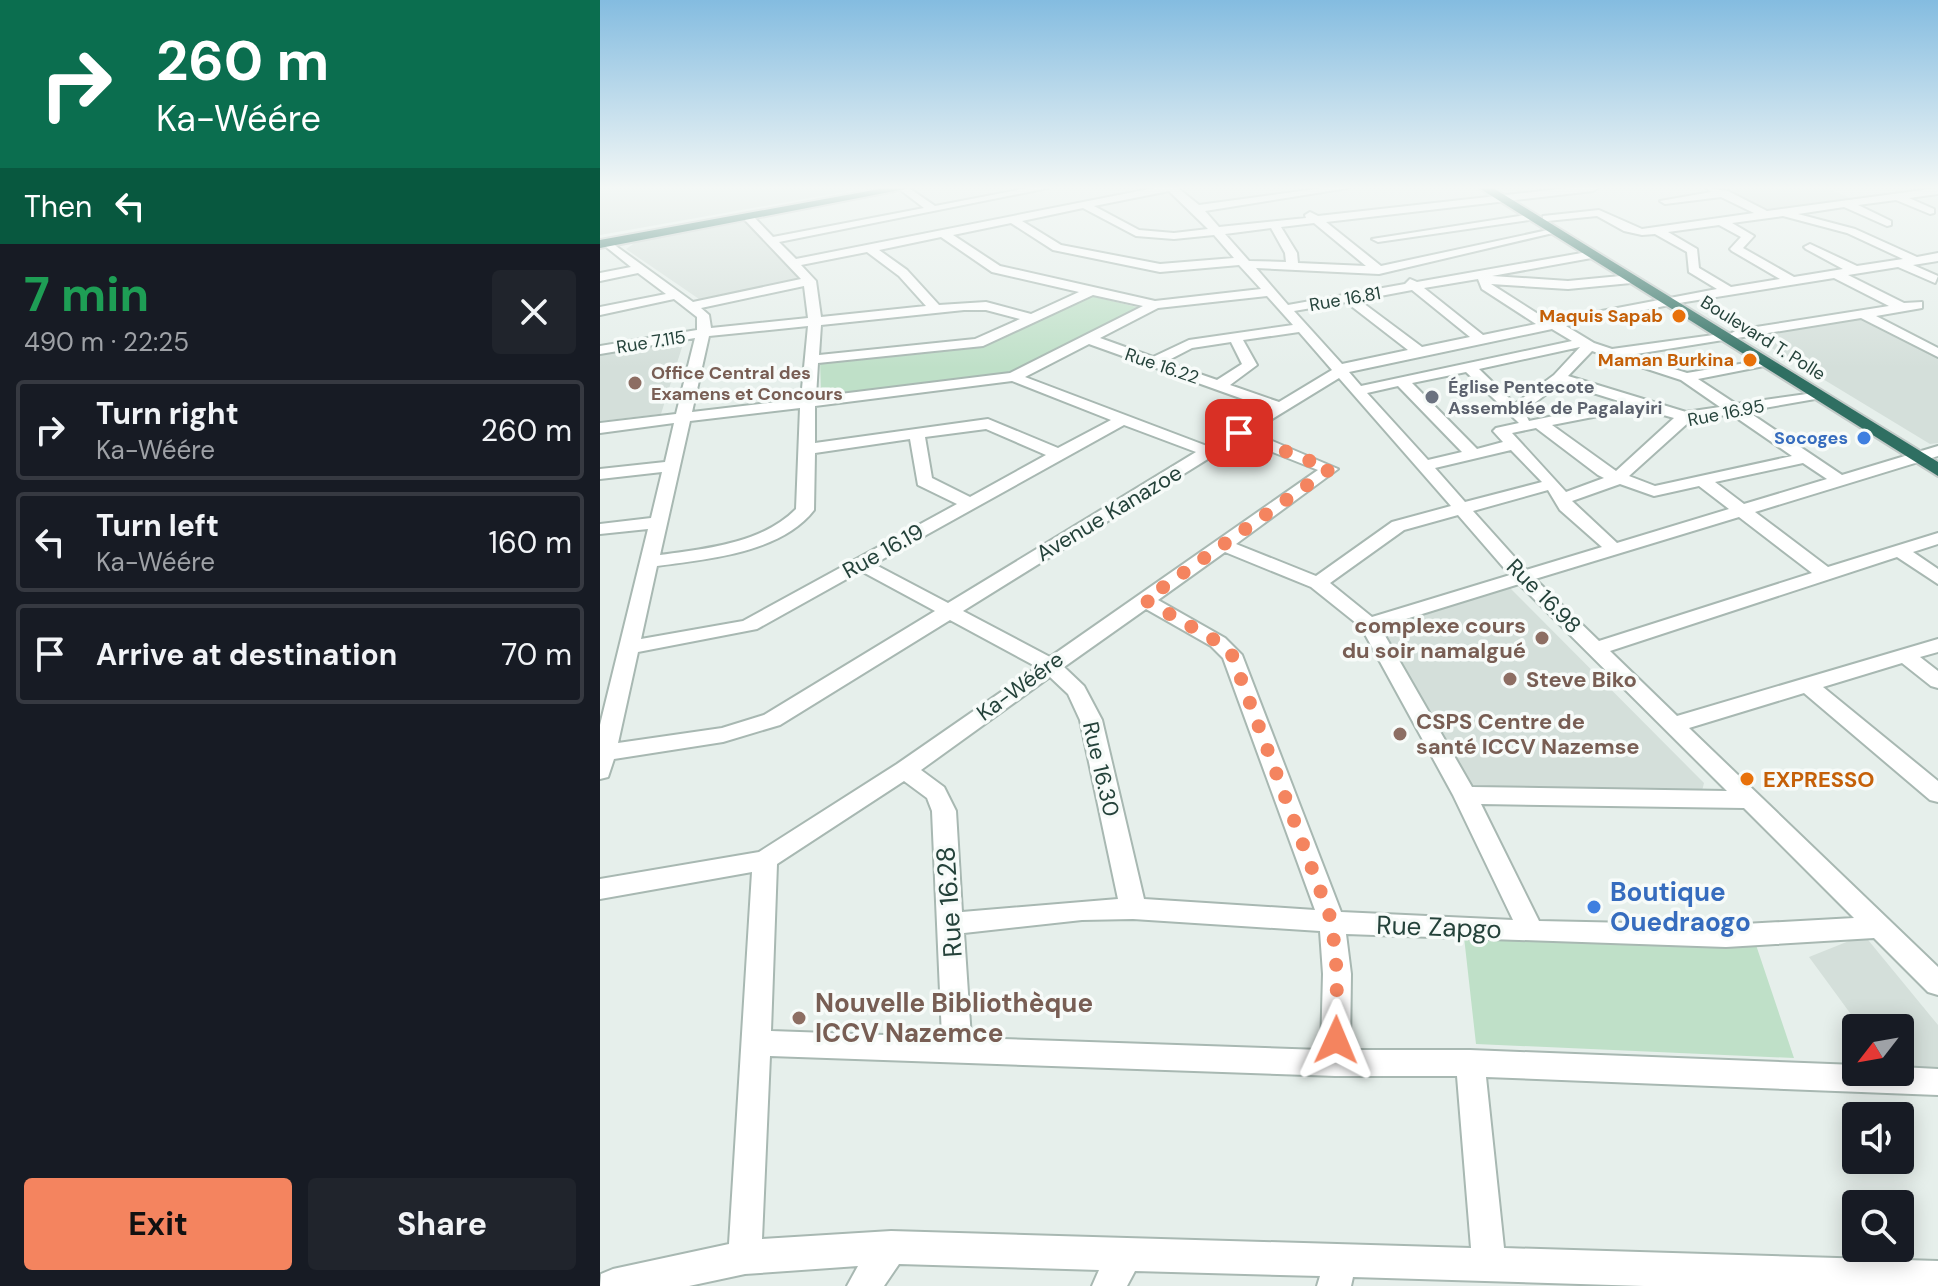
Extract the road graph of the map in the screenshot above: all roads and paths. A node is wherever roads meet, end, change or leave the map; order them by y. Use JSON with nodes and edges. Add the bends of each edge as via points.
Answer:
{"nodes":[{"id":1,"x":610,"y":248,"type":"edge"},
{"id":2,"x":781,"y":248,"type":"edge"},
{"id":3,"x":863,"y":248,"type":"edge"},
{"id":4,"x":869,"y":248,"type":"edge"},
{"id":5,"x":963,"y":248,"type":"edge"},
{"id":6,"x":1062,"y":248,"type":"edge"},
{"id":7,"x":1230,"y":248,"type":"edge"},
{"id":8,"x":1288,"y":248,"type":"edge"},
{"id":9,"x":1353,"y":248,"type":"edge"},
{"id":10,"x":1391,"y":248,"type":"edge"},
{"id":11,"x":1468,"y":248,"type":"edge"},
{"id":12,"x":1583,"y":248,"type":"edge"},
{"id":13,"x":1587,"y":248,"type":"edge"},
{"id":14,"x":1688,"y":248,"type":"edge"},
{"id":15,"x":1737,"y":248,"type":"edge"},
{"id":16,"x":1812,"y":248,"type":"edge"},
{"id":17,"x":1888,"y":248,"type":"edge"},
{"id":18,"x":1447,"y":253,"type":"junction"},
{"id":19,"x":1593,"y":255,"type":"junction"},
{"id":20,"x":1938,"y":257,"type":"edge"},
{"id":21,"x":1109,"y":258,"type":"junction"},
{"id":22,"x":1914,"y":260,"type":"junction"},
{"id":23,"x":1413,"y":261,"type":"junction"},
{"id":24,"x":1243,"y":262,"type":"junction"},
{"id":25,"x":795,"y":263,"type":"junction"},
{"id":26,"x":1899,"y":263,"type":"junction"},
{"id":27,"x":1292,"y":265,"type":"junction"},
{"id":28,"x":1526,"y":267,"type":"junction"},
{"id":29,"x":641,"y":269,"type":"junction"},
{"id":30,"x":1384,"y":269,"type":"junction"},
{"id":31,"x":1855,"y":270,"type":"junction"},
{"id":32,"x":1834,"y":273,"type":"junction"},
{"id":33,"x":600,"y":277,"type":"edge"},
{"id":34,"x":1484,"y":277,"type":"junction"},
{"id":35,"x":1631,"y":279,"type":"junction"},
{"id":36,"x":1935,"y":279,"type":"dead end"},
{"id":37,"x":1791,"y":280,"type":"junction"},
{"id":38,"x":810,"y":281,"type":"junction"},
{"id":39,"x":1064,"y":284,"type":"junction"},
{"id":40,"x":1554,"y":285,"type":"junction"},
{"id":41,"x":1415,"y":286,"type":"junction"},
{"id":42,"x":1727,"y":290,"type":"junction"},
{"id":43,"x":1091,"y":291,"type":"junction"},
{"id":44,"x":1268,"y":292,"type":"junction"},
{"id":45,"x":677,"y":295,"type":"junction"},
{"id":46,"x":1348,"y":298,"type":"junction"},
{"id":47,"x":1673,"y":300,"type":"junction"},
{"id":48,"x":1155,"y":305,"type":"junction"},
{"id":49,"x":691,"y":306,"type":"junction"},
{"id":50,"x":936,"y":309,"type":"junction"},
{"id":51,"x":1285,"y":309,"type":"junction"},
{"id":52,"x":600,"y":311,"type":"edge"},
{"id":53,"x":1863,"y":314,"type":"junction"},
{"id":54,"x":1597,"y":315,"type":"junction"},
{"id":55,"x":1035,"y":319,"type":"junction"},
{"id":56,"x":815,"y":322,"type":"junction"},
{"id":57,"x":1550,"y":325,"type":"junction"},
{"id":58,"x":1301,"y":328,"type":"junction"},
{"id":59,"x":703,"y":334,"type":"junction"},
{"id":60,"x":1730,"y":335,"type":"junction"},
{"id":61,"x":1235,"y":338,"type":"junction"},
{"id":62,"x":1479,"y":338,"type":"junction"},
{"id":63,"x":1938,"y":338,"type":"edge"},
{"id":64,"x":1089,"y":339,"type":"junction"},
{"id":65,"x":1915,"y":342,"type":"junction"},
{"id":66,"x":1585,"y":344,"type":"junction"},
{"id":67,"x":600,"y":350,"type":"edge"},
{"id":68,"x":1417,"y":350,"type":"junction"},
{"id":69,"x":1938,"y":353,"type":"edge"},
{"id":70,"x":1608,"y":354,"type":"junction"},
{"id":71,"x":811,"y":360,"type":"junction"},
{"id":72,"x":1764,"y":362,"type":"junction"},
{"id":73,"x":1152,"y":363,"type":"junction"},
{"id":74,"x":1468,"y":366,"type":"junction"},
{"id":75,"x":1338,"y":372,"type":"junction"},
{"id":76,"x":1013,"y":377,"type":"junction"},
{"id":77,"x":1686,"y":377,"type":"junction"},
{"id":78,"x":1559,"y":378,"type":"junction"},
{"id":79,"x":1401,"y":381,"type":"junction"},
{"id":80,"x":1218,"y":386,"type":"junction"},
{"id":81,"x":1356,"y":391,"type":"junction"},
{"id":82,"x":1816,"y":395,"type":"junction"},
{"id":83,"x":808,"y":402,"type":"junction"},
{"id":84,"x":1640,"y":403,"type":"junction"},
{"id":85,"x":1281,"y":408,"type":"junction"},
{"id":86,"x":1515,"y":411,"type":"junction"},
{"id":87,"x":1735,"y":411,"type":"junction"},
{"id":88,"x":684,"y":417,"type":"junction"},
{"id":89,"x":1685,"y":417,"type":"junction"},
{"id":90,"x":1123,"y":419,"type":"junction"},
{"id":91,"x":1534,"y":424,"type":"junction"},
{"id":92,"x":600,"y":428,"type":"edge"},
{"id":93,"x":1239,"y":433,"type":"junction"},
{"id":94,"x":917,"y":434,"type":"junction"},
{"id":95,"x":1511,"y":445,"type":"junction"},
{"id":96,"x":807,"y":449,"type":"junction"},
{"id":97,"x":1209,"y":452,"type":"junction"},
{"id":98,"x":1058,"y":454,"type":"junction"},
{"id":99,"x":1473,"y":454,"type":"junction"},
{"id":100,"x":1931,"y":456,"type":"edge"},
{"id":101,"x":1804,"y":458,"type":"junction"},
{"id":102,"x":672,"y":466,"type":"junction"},
{"id":103,"x":1425,"y":466,"type":"junction"},
{"id":104,"x":1938,"y":470,"type":"edge"},
{"id":105,"x":600,"y":474,"type":"edge"},
{"id":106,"x":1617,"y":479,"type":"junction"},
{"id":107,"x":1704,"y":482,"type":"junction"},
{"id":108,"x":1842,"y":482,"type":"junction"},
{"id":109,"x":1557,"y":492,"type":"junction"},
{"id":110,"x":971,"y":504,"type":"junction"},
{"id":111,"x":1462,"y":508,"type":"junction"},
{"id":112,"x":1743,"y":512,"type":"junction"},
{"id":113,"x":659,"y":522,"type":"junction"},
{"id":114,"x":600,"y":529,"type":"edge"},
{"id":115,"x":1938,"y":538,"type":"edge"},
{"id":116,"x":1225,"y":546,"type":"junction"},
{"id":117,"x":1615,"y":550,"type":"junction"},
{"id":118,"x":1900,"y":551,"type":"junction"},
{"id":119,"x":648,"y":562,"type":"junction"},
{"id":120,"x":859,"y":563,"type":"junction"},
{"id":121,"x":1824,"y":573,"type":"junction"},
{"id":122,"x":1523,"y":578,"type":"junction"},
{"id":123,"x":1938,"y":578,"type":"edge"},
{"id":124,"x":1318,"y":583,"type":"junction"},
{"id":125,"x":1145,"y":600,"type":"junction"},
{"id":126,"x":949,"y":612,"type":"junction"},
{"id":127,"x":1369,"y":624,"type":"junction"},
{"id":128,"x":1938,"y":645,"type":"edge"},
{"id":129,"x":630,"y":647,"type":"junction"},
{"id":130,"x":1596,"y":649,"type":"junction"},
{"id":131,"x":1905,"y":655,"type":"junction"},
{"id":132,"x":1049,"y":665,"type":"junction"},
{"id":133,"x":1938,"y":681,"type":"edge"},
{"id":134,"x":1808,"y":685,"type":"junction"},
{"id":135,"x":1673,"y":725,"type":"junction"},
{"id":136,"x":602,"y":759,"type":"edge"},
{"id":137,"x":905,"y":770,"type":"junction"},
{"id":138,"x":1938,"y":794,"type":"edge"},
{"id":139,"x":1465,"y":795,"type":"junction"},
{"id":140,"x":1746,"y":800,"type":"junction"},
{"id":141,"x":765,"y":860,"type":"junction"},
{"id":142,"x":600,"y":889,"type":"edge"},
{"id":143,"x":1133,"y":909,"type":"junction"},
{"id":144,"x":1332,"y":922,"type":"junction"},
{"id":145,"x":952,"y":924,"type":"junction"},
{"id":146,"x":1880,"y":927,"type":"junction"},
{"id":147,"x":1531,"y":930,"type":"junction"},
{"id":148,"x":1938,"y":984,"type":"edge"},
{"id":149,"x":758,"y":1043,"type":"junction"},
{"id":150,"x":957,"y":1051,"type":"junction"},
{"id":151,"x":1335,"y":1063,"type":"junction"},
{"id":152,"x":1470,"y":1063,"type":"junction"},
{"id":153,"x":1938,"y":1082,"type":"edge"},
{"id":154,"x":891,"y":1247,"type":"junction"},
{"id":155,"x":1127,"y":1253,"type":"junction"},
{"id":156,"x":745,"y":1257,"type":"junction"},
{"id":157,"x":1489,"y":1263,"type":"junction"},
{"id":158,"x":1337,"y":1273,"type":"edge"},
{"id":159,"x":1938,"y":1278,"type":"edge"},
{"id":160,"x":1783,"y":1280,"type":"edge"},
{"id":161,"x":613,"y":1286,"type":"edge"},
{"id":162,"x":864,"y":1286,"type":"edge"},
{"id":163,"x":1109,"y":1286,"type":"edge"}],
"edges":[{"from":1,"to":29,"type":"street"},
{"from":2,"to":25,"type":"street"},
{"from":3,"to":25,"type":"street"},
{"from":4,"to":50,"type":"street","via":[[913,282]]},
{"from":5,"to":39,"type":"street","via":[[988,266]]},
{"from":6,"to":21,"type":"street"},
{"from":7,"to":24,"type":"street","name":"Rue 16.98"},
{"from":8,"to":27,"type":"street"},
{"from":9,"to":30,"type":"street"},
{"from":10,"to":23,"type":"street"},
{"from":11,"to":18,"type":"street"},
{"from":12,"to":19,"type":"highway","name":"Boulevard T. Polle"},
{"from":13,"to":47,"type":"highway","name":"Boulevard T. Polle"},
{"from":14,"to":42,"type":"street","via":[[1693,251],[1693,269]]},
{"from":15,"to":37,"type":"street"},
{"from":16,"to":31,"type":"street"},
{"from":17,"to":22,"type":"street"},
{"from":18,"to":23,"type":"street"},
{"from":18,"to":34,"type":"street"},
{"from":19,"to":28,"type":"street","name":"Rue 16.81"},
{"from":19,"to":35,"type":"highway","name":"Boulevard T. Polle"},
{"from":20,"to":22,"type":"street","name":"Avenue Kanazoe"},
{"from":21,"to":24,"type":"street","via":[[1175,269]]},
{"from":21,"to":39,"type":"street"},
{"from":22,"to":26,"type":"street","name":"Avenue Kanazoe"},
{"from":23,"to":30,"type":"street"},
{"from":24,"to":27,"type":"street"},
{"from":24,"to":44,"type":"street","name":"Rue 16.98"},
{"from":25,"to":38,"type":"street"},
{"from":26,"to":31,"type":"street","name":"Avenue Kanazoe"},
{"from":26,"to":36,"type":"street"},
{"from":27,"to":30,"type":"street"},
{"from":28,"to":34,"type":"street","name":"Rue 16.81"},
{"from":28,"to":40,"type":"street"},
{"from":29,"to":33,"type":"street"},
{"from":29,"to":45,"type":"street"},
{"from":30,"to":41,"type":"street"},
{"from":31,"to":32,"type":"street","name":"Avenue Kanazoe"},
{"from":32,"to":37,"type":"street","name":"Avenue Kanazoe"},
{"from":32,"to":53,"type":"street","via":[[1910,306]]},
{"from":34,"to":40,"type":"street"},
{"from":34,"to":41,"type":"street","name":"Rue 16.81"},
{"from":34,"to":57,"type":"street","via":[[1486,286]]},
{"from":35,"to":40,"type":"street"},
{"from":35,"to":47,"type":"highway","name":"Boulevard T. Polle"},
{"from":37,"to":42,"type":"street","name":"Avenue Kanazoe"},
{"from":38,"to":49,"type":"street"},
{"from":38,"to":56,"type":"street"},
{"from":39,"to":43,"type":"street"},
{"from":40,"to":54,"type":"street"},
{"from":41,"to":46,"type":"street","name":"Rue 16.81"},
{"from":41,"to":62,"type":"street"},
{"from":42,"to":47,"type":"street","name":"Avenue Kanazoe"},
{"from":43,"to":48,"type":"street"},
{"from":43,"to":55,"type":"street"},
{"from":44,"to":48,"type":"street"},
{"from":44,"to":51,"type":"street","name":"Rue 16.98"},
{"from":45,"to":49,"type":"street"},
{"from":45,"to":52,"type":"street"},
{"from":46,"to":51,"type":"street","name":"Rue 16.81"},
{"from":46,"to":68,"type":"street"},
{"from":47,"to":54,"type":"street","name":"Avenue Kanazoe"},
{"from":47,"to":60,"type":"highway","name":"Boulevard T. Polle"},
{"from":48,"to":64,"type":"street"},
{"from":49,"to":59,"type":"street","via":[[705,319]]},
{"from":50,"to":55,"type":"street","name":"Rue 7.115","via":[[986,306]]},
{"from":50,"to":56,"type":"street","name":"Rue 7.115"},
{"from":51,"to":58,"type":"street","name":"Rue 16.98"},
{"from":53,"to":60,"type":"street"},
{"from":53,"to":65,"type":"street"},
{"from":54,"to":57,"type":"street","name":"Avenue Kanazoe"},
{"from":55,"to":71,"type":"street","via":[[978,343]]},
{"from":56,"to":59,"type":"street","name":"Rue 7.115"},
{"from":56,"to":71,"type":"street"},
{"from":57,"to":62,"type":"street","name":"Avenue Kanazoe"},
{"from":57,"to":66,"type":"street"},
{"from":58,"to":61,"type":"street"},
{"from":58,"to":75,"type":"street","name":"Rue 16.98"},
{"from":59,"to":67,"type":"street","name":"Rue 7.115"},
{"from":59,"to":88,"type":"street"},
{"from":60,"to":70,"type":"street"},
{"from":60,"to":72,"type":"highway","name":"Boulevard T. Polle"},
{"from":60,"to":100,"type":"highway","name":"Boulevard T. Polle"},
{"from":61,"to":73,"type":"street","via":[[1189,344]]},
{"from":61,"to":80,"type":"street","via":[[1250,365]]},
{"from":62,"to":68,"type":"street","name":"Avenue Kanazoe"},
{"from":63,"to":65,"type":"street"},
{"from":64,"to":73,"type":"street","name":"Rue 16.22"},
{"from":64,"to":76,"type":"street"},
{"from":65,"to":69,"type":"street"},
{"from":66,"to":70,"type":"street"},
{"from":66,"to":74,"type":"street"},
{"from":66,"to":78,"type":"street"},
{"from":68,"to":75,"type":"street","name":"Avenue Kanazoe"},
{"from":70,"to":77,"type":"street"},
{"from":71,"to":83,"type":"street"},
{"from":72,"to":77,"type":"street"},
{"from":72,"to":82,"type":"highway","name":"Boulevard T. Polle"},
{"from":73,"to":80,"type":"street","name":"Rue 16.22"},
{"from":74,"to":79,"type":"street"},
{"from":74,"to":86,"type":"street"},
{"from":75,"to":81,"type":"street","name":"Rue 16.98"},
{"from":75,"to":85,"type":"street","name":"Avenue Kanazoe"},
{"from":76,"to":83,"type":"street"},
{"from":76,"to":90,"type":"street"},
{"from":77,"to":87,"type":"street"},
{"from":78,"to":84,"type":"street"},
{"from":78,"to":86,"type":"street"},
{"from":79,"to":81,"type":"street"},
{"from":79,"to":99,"type":"street"},
{"from":80,"to":85,"type":"street","name":"Rue 16.22"},
{"from":81,"to":103,"type":"street","name":"Rue 16.98"},
{"from":82,"to":87,"type":"street","name":"Rue 16.95"},
{"from":82,"to":100,"type":"highway","name":"Boulevard T. Polle"},
{"from":83,"to":88,"type":"street"},
{"from":83,"to":96,"type":"street"},
{"from":84,"to":89,"type":"street"},
{"from":84,"to":91,"type":"street"},
{"from":85,"to":93,"type":"street","name":"Avenue Kanazoe"},
{"from":86,"to":91,"type":"street"},
{"from":87,"to":89,"type":"street","name":"Rue 16.95"},
{"from":87,"to":101,"type":"street"},
{"from":88,"to":92,"type":"street"},
{"from":88,"to":102,"type":"street"},
{"from":89,"to":106,"type":"street","name":"Rue 16.95"},
{"from":90,"to":97,"type":"street"},
{"from":90,"to":98,"type":"street","name":"Rue 16.19"},
{"from":91,"to":95,"type":"street","via":[[1501,431]]},
{"from":91,"to":106,"type":"street"},
{"from":93,"to":97,"type":"street","name":"Avenue Kanazoe"},
{"from":93,"to":116,"type":"street","name":"Ka-Wéére","via":[[1330,468]]},
{"from":94,"to":96,"type":"street"},
{"from":94,"to":98,"type":"street","via":[[988,424]]},
{"from":94,"to":110,"type":"street","via":[[924,481]]},
{"from":95,"to":99,"type":"street"},
{"from":95,"to":109,"type":"street"},
{"from":96,"to":119,"type":"street","via":[[805,510],[797,519],[731,550]]},
{"from":97,"to":126,"type":"street","name":"Avenue Kanazoe"},
{"from":98,"to":110,"type":"street","name":"Rue 16.19"},
{"from":99,"to":103,"type":"street"},
{"from":100,"to":104,"type":"highway","name":"Boulevard T. Polle"},
{"from":100,"to":108,"type":"street"},
{"from":101,"to":107,"type":"street"},
{"from":101,"to":108,"type":"street"},
{"from":102,"to":105,"type":"street"},
{"from":102,"to":113,"type":"street"},
{"from":103,"to":111,"type":"street","name":"Rue 16.98"},
{"from":106,"to":107,"type":"street","via":[[1663,492]]},
{"from":106,"to":109,"type":"street"},
{"from":107,"to":112,"type":"street"},
{"from":108,"to":112,"type":"street"},
{"from":109,"to":111,"type":"street"},
{"from":109,"to":117,"type":"street"},
{"from":110,"to":120,"type":"street","name":"Rue 16.19"},
{"from":111,"to":122,"type":"street","name":"Rue 16.98"},
{"from":111,"to":124,"type":"street","via":[[1398,526]]},
{"from":112,"to":117,"type":"street"},
{"from":112,"to":121,"type":"street"},
{"from":113,"to":114,"type":"street"},
{"from":113,"to":119,"type":"street"},
{"from":115,"to":118,"type":"street"},
{"from":116,"to":124,"type":"street"},
{"from":116,"to":125,"type":"street","name":"Ka-Wéére"},
{"from":117,"to":122,"type":"street"},
{"from":118,"to":121,"type":"street"},
{"from":118,"to":123,"type":"street"},
{"from":119,"to":129,"type":"street"},
{"from":120,"to":126,"type":"street","name":"Rue 16.30"},
{"from":120,"to":129,"type":"street","name":"Rue 16.19","via":[[741,629]]},
{"from":121,"to":130,"type":"street"},
{"from":122,"to":127,"type":"street"},
{"from":122,"to":130,"type":"street","name":"Rue 16.98"},
{"from":124,"to":127,"type":"street"},
{"from":125,"to":132,"type":"street","name":"Ka-Wéére"},
{"from":125,"to":144,"type":"street","via":[[1232,655]]},
{"from":126,"to":132,"type":"street","name":"Rue 16.30"},
{"from":126,"to":136,"type":"street","name":"Avenue Kanazoe","via":[[748,730]]},
{"from":127,"to":139,"type":"street"},
{"from":128,"to":131,"type":"street"},
{"from":129,"to":136,"type":"street"},
{"from":130,"to":135,"type":"street","name":"Rue 16.98"},
{"from":131,"to":133,"type":"street"},
{"from":131,"to":134,"type":"street"},
{"from":132,"to":137,"type":"street","name":"Ka-Wéére"},
{"from":132,"to":143,"type":"street","name":"Rue 16.30","via":[[1077,691],[1091,720]]},
{"from":134,"to":135,"type":"street"},
{"from":134,"to":138,"type":"street"},
{"from":135,"to":140,"type":"street","name":"Rue 16.98"},
{"from":137,"to":141,"type":"street","name":"Ka-Wéére"},
{"from":137,"to":145,"type":"street","name":"Rue 16.28","via":[[942,801]]},
{"from":139,"to":140,"type":"street"},
{"from":139,"to":147,"type":"street"},
{"from":140,"to":146,"type":"street","name":"Rue 16.98"},
{"from":141,"to":142,"type":"street","name":"Ka-Wéére"},
{"from":141,"to":149,"type":"street"},
{"from":143,"to":144,"type":"street","name":"Rue Zapgo"},
{"from":143,"to":145,"type":"street","name":"Rue Zapgo"},
{"from":144,"to":147,"type":"street","name":"Rue Zapgo"},
{"from":144,"to":151,"type":"street"},
{"from":145,"to":150,"type":"street","name":"Rue 16.28"},
{"from":146,"to":147,"type":"street","name":"Rue Zapgo","via":[[1774,936]]},
{"from":146,"to":148,"type":"street","name":"Rue 16.98"},
{"from":149,"to":150,"type":"street"},
{"from":149,"to":156,"type":"street"},
{"from":150,"to":151,"type":"street"},
{"from":151,"to":152,"type":"street"},
{"from":152,"to":153,"type":"street"},
{"from":152,"to":157,"type":"street"},
{"from":154,"to":155,"type":"street"},
{"from":154,"to":156,"type":"street"},
{"from":154,"to":162,"type":"street"},
{"from":155,"to":158,"type":"street"},
{"from":155,"to":163,"type":"street"},
{"from":156,"to":161,"type":"street"},
{"from":157,"to":158,"type":"street"},
{"from":157,"to":160,"type":"street"},
{"from":159,"to":160,"type":"street"}]}
